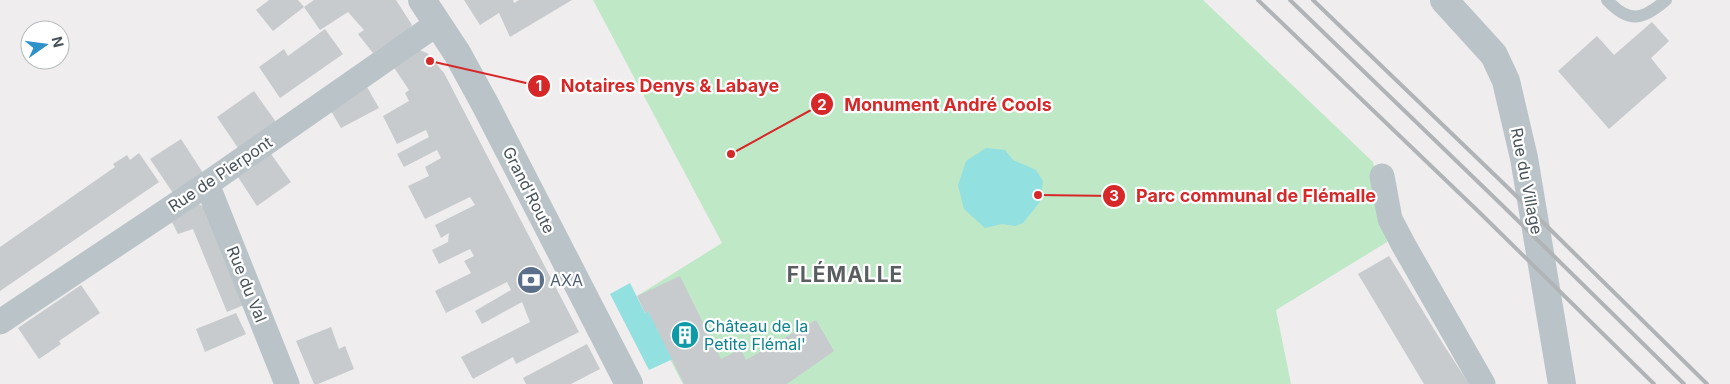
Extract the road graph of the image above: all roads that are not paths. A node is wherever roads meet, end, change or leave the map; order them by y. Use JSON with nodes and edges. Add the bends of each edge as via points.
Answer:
{"nodes":[{"id":1,"x":422,"y":0,"type":"edge"},
{"id":2,"x":1444,"y":0,"type":"edge"},
{"id":3,"x":1607,"y":0,"type":"edge"},
{"id":4,"x":1666,"y":0,"type":"edge"},
{"id":5,"x":438,"y":24,"type":"junction"},
{"id":6,"x":1382,"y":176,"type":"dead end"},
{"id":7,"x":207,"y":184,"type":"junction"},
{"id":8,"x":0,"y":322,"type":"edge"},
{"id":9,"x":287,"y":384,"type":"edge"},
{"id":10,"x":629,"y":384,"type":"edge"},
{"id":11,"x":1483,"y":384,"type":"edge"},
{"id":12,"x":1562,"y":384,"type":"edge"}],
"edges":[{"from":1,"to":5,"type":"street","name":"Grand'Route"},
{"from":2,"to":12,"type":"street","name":"Rue du Village","via":[[1494,55],[1506,81],[1524,158]]},
{"from":3,"to":4,"type":"lane","via":[[1621,14],[1631,18],[1644,16]]},
{"from":5,"to":7,"type":"street","name":"Rue de Pierpont"},
{"from":5,"to":10,"type":"street","name":"Grand'Route","via":[[486,106]]},
{"from":6,"to":11,"type":"street","via":[[1390,218],[1398,236]]},
{"from":7,"to":8,"type":"street","name":"Rue de Pierpont"},
{"from":7,"to":9,"type":"street","name":"Rue du Val"}]}
